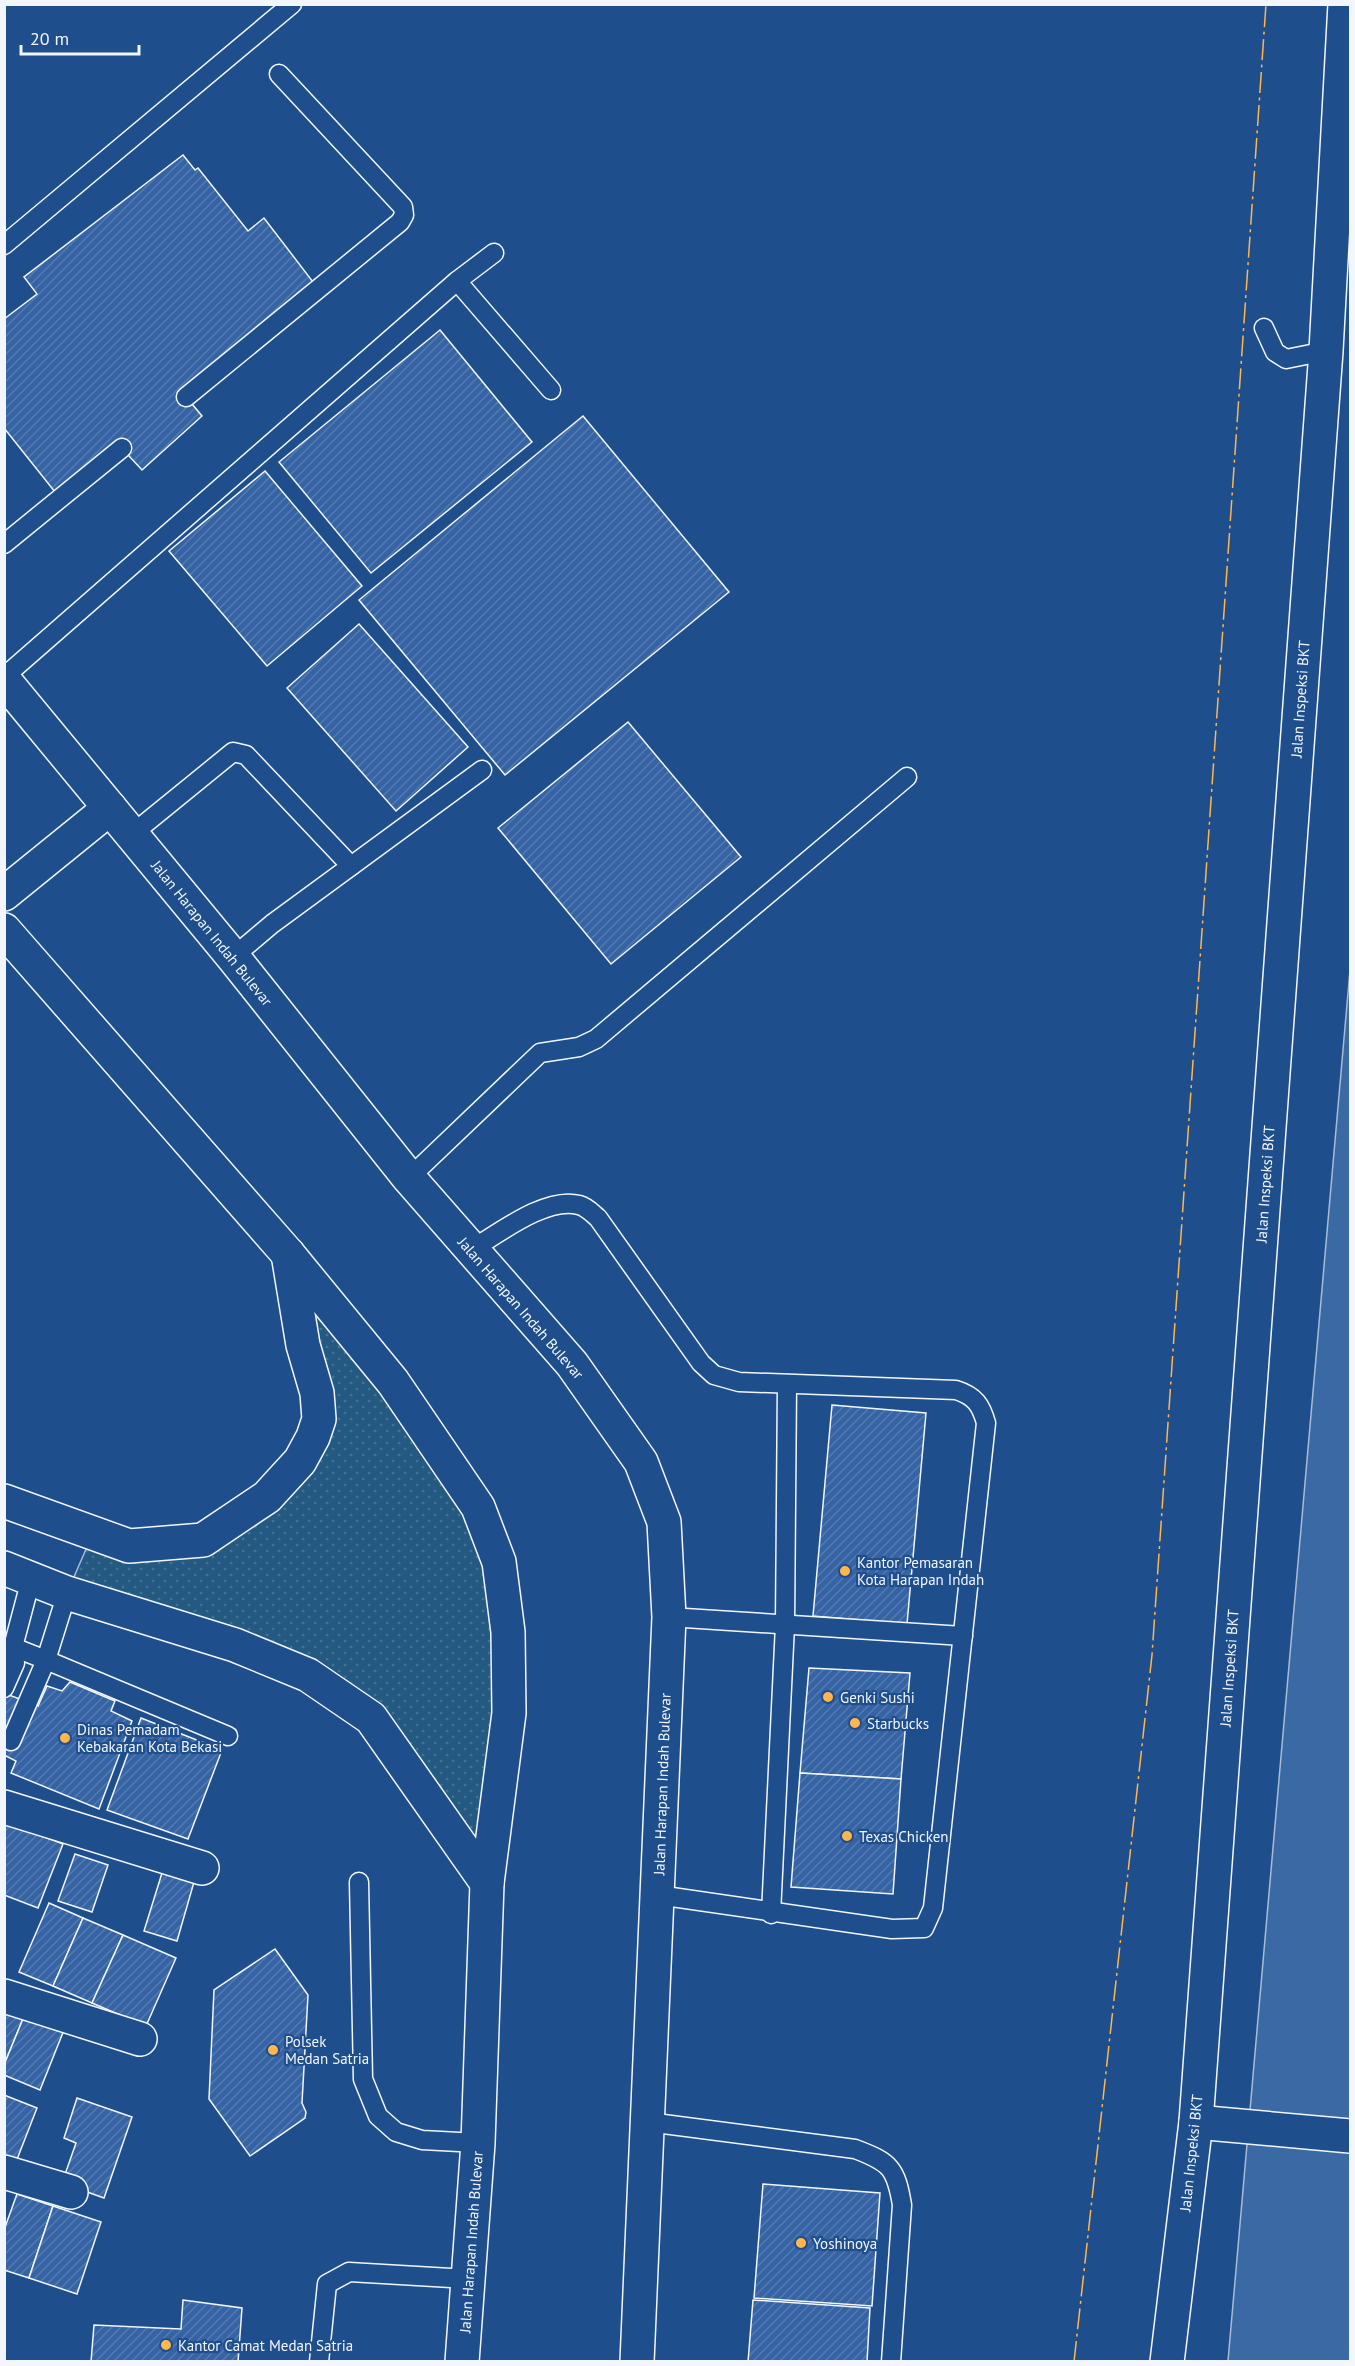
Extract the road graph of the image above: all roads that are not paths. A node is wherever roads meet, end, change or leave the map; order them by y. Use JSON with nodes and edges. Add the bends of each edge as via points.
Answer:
{"nodes":[{"id":1,"x":292,"y":4,"type":"edge"},
{"id":2,"x":1345,"y":4,"type":"edge"},
{"id":3,"x":279,"y":74,"type":"dead end"},
{"id":4,"x":4,"y":245,"type":"edge"},
{"id":5,"x":494,"y":253,"type":"dead end"},
{"id":6,"x":457,"y":281,"type":"junction"},
{"id":7,"x":1264,"y":328,"type":"dead end"},
{"id":8,"x":1326,"y":351,"type":"junction"},
{"id":9,"x":551,"y":390,"type":"dead end"},
{"id":10,"x":186,"y":397,"type":"dead end"},
{"id":11,"x":122,"y":448,"type":"dead end"},
{"id":12,"x":4,"y":544,"type":"edge"},
{"id":13,"x":4,"y":679,"type":"edge"},
{"id":14,"x":482,"y":770,"type":"dead end"},
{"id":15,"x":907,"y":777,"type":"dead end"},
{"id":16,"x":110,"y":808,"type":"junction"},
{"id":17,"x":131,"y":835,"type":"junction"},
{"id":18,"x":351,"y":866,"type":"junction"},
{"id":19,"x":4,"y":894,"type":"edge"},
{"id":20,"x":4,"y":930,"type":"edge"},
{"id":21,"x":233,"y":957,"type":"junction"},
{"id":22,"x":409,"y":1178,"type":"junction"},
{"id":23,"x":471,"y":1250,"type":"junction"},
{"id":24,"x":288,"y":1254,"type":"junction"},
{"id":25,"x":787,"y":1384,"type":"junction"},
{"id":26,"x":4,"y":1500,"type":"edge"},
{"id":27,"x":18,"y":1573,"type":"edge"},
{"id":28,"x":67,"y":1593,"type":"junction"},
{"id":29,"x":669,"y":1617,"type":"junction"},
{"id":30,"x":785,"y":1624,"type":"junction"},
{"id":31,"x":963,"y":1636,"type":"junction"},
{"id":32,"x":13,"y":1647,"type":"junction"},
{"id":33,"x":46,"y":1660,"type":"junction"},
{"id":34,"x":4,"y":1688,"type":"edge"},
{"id":35,"x":228,"y":1736,"type":"dead end"},
{"id":36,"x":11,"y":1741,"type":"dead end"},
{"id":37,"x":4,"y":1807,"type":"edge"},
{"id":38,"x":202,"y":1868,"type":"dead end"},
{"id":39,"x":359,"y":1882,"type":"dead end"},
{"id":40,"x":488,"y":1883,"type":"junction"},
{"id":41,"x":658,"y":1896,"type":"junction"},
{"id":42,"x":771,"y":1914,"type":"junction"},
{"id":43,"x":4,"y":1996,"type":"edge"},
{"id":44,"x":140,"y":2039,"type":"dead end"},
{"id":45,"x":648,"y":2122,"type":"junction"},
{"id":46,"x":1196,"y":2122,"type":"junction"},
{"id":47,"x":1350,"y":2136,"type":"edge"},
{"id":48,"x":478,"y":2143,"type":"junction"},
{"id":49,"x":4,"y":2172,"type":"edge"},
{"id":50,"x":71,"y":2192,"type":"dead end"},
{"id":51,"x":468,"y":2279,"type":"junction"},
{"id":52,"x":319,"y":2361,"type":"edge"},
{"id":53,"x":462,"y":2361,"type":"edge"},
{"id":54,"x":637,"y":2361,"type":"edge"},
{"id":55,"x":891,"y":2361,"type":"edge"},
{"id":56,"x":1167,"y":2361,"type":"edge"}],
"edges":[{"from":1,"to":4,"type":"lane"},
{"from":2,"to":8,"type":"street","name":"Jalan Inspeksi BKT"},
{"from":3,"to":10,"type":"lane","via":[[403,207],[404,215]]},
{"from":5,"to":6,"type":"lane"},
{"from":6,"to":9,"type":"lane"},
{"from":6,"to":13,"type":"lane"},
{"from":7,"to":8,"type":"lane","via":[[1275,352],[1286,359]]},
{"from":8,"to":46,"type":"street","name":"Jalan Inspeksi BKT"},
{"from":11,"to":12,"type":"lane"},
{"from":13,"to":16,"type":"street","name":"Jalan Harapan Indah Bulevar"},
{"from":14,"to":18,"type":"lane"},
{"from":15,"to":22,"type":"lane","via":[[596,1039],[579,1047],[540,1053]]},
{"from":16,"to":17,"type":"street","name":"Jalan Harapan Indah Bulevar"},
{"from":16,"to":19,"type":"street"},
{"from":17,"to":18,"type":"lane","via":[[233,752],[246,755]]},
{"from":17,"to":21,"type":"street","name":"Jalan Harapan Indah Bulevar"},
{"from":18,"to":21,"type":"lane"},
{"from":20,"to":24,"type":"street","name":"Jalan Harapan Indah Bulevar"},
{"from":21,"to":22,"type":"street","name":"Jalan Harapan Indah Bulevar"},
{"from":22,"to":23,"type":"street","name":"Jalan Harapan Indah Bulevar"},
{"from":23,"to":25,"type":"lane","via":[[545,1208],[565,1203],[579,1205],[598,1218],[701,1363],[714,1375],[739,1382]]},
{"from":23,"to":29,"type":"street","name":"Jalan Harapan Indah Bulevar","via":[[572,1364],[641,1462],[664,1522]]},
{"from":24,"to":26,"type":"street","via":[[319,1419],[300,1461],[267,1497],[203,1540],[129,1546]]},
{"from":24,"to":40,"type":"street","name":"Jalan Harapan Indah Bulevar","via":[[393,1382],[478,1507],[499,1562],[508,1632],[509,1713]]},
{"from":25,"to":30,"type":"lane"},
{"from":25,"to":31,"type":"lane","via":[[957,1390],[978,1401],[986,1424]]},
{"from":27,"to":28,"type":"street"},
{"from":27,"to":32,"type":"lane"},
{"from":28,"to":33,"type":"lane"},
{"from":28,"to":40,"type":"street","via":[[234,1645],[308,1675],[371,1718]]},
{"from":29,"to":30,"type":"lane"},
{"from":29,"to":41,"type":"street","name":"Jalan Harapan Indah Bulevar"},
{"from":30,"to":31,"type":"lane"},
{"from":30,"to":42,"type":"lane"},
{"from":31,"to":42,"type":"lane","via":[[933,1908],[924,1928],[892,1929]]},
{"from":32,"to":33,"type":"lane"},
{"from":32,"to":34,"type":"lane","via":[[15,1663]]},
{"from":33,"to":35,"type":"lane"},
{"from":33,"to":36,"type":"lane"},
{"from":37,"to":38,"type":"street"},
{"from":39,"to":48,"type":"lane","via":[[363,2079],[378,2116],[396,2132],[422,2140]]},
{"from":40,"to":48,"type":"street","name":"Jalan Harapan Indah Bulevar"},
{"from":41,"to":42,"type":"lane"},
{"from":41,"to":45,"type":"street","name":"Jalan Harapan Indah Bulevar"},
{"from":43,"to":44,"type":"street"},
{"from":45,"to":54,"type":"street","name":"Jalan Harapan Indah Bulevar"},
{"from":45,"to":55,"type":"lane","via":[[855,2149],[882,2159],[898,2182],[902,2205]]},
{"from":46,"to":47,"type":"street"},
{"from":46,"to":56,"type":"street","name":"Jalan Inspeksi BKT"},
{"from":48,"to":51,"type":"street","name":"Jalan Harapan Indah Bulevar"},
{"from":49,"to":50,"type":"street"},
{"from":51,"to":52,"type":"lane","via":[[349,2272],[339,2276],[327,2284]]},
{"from":51,"to":53,"type":"street","name":"Jalan Harapan Indah Bulevar"}]}
